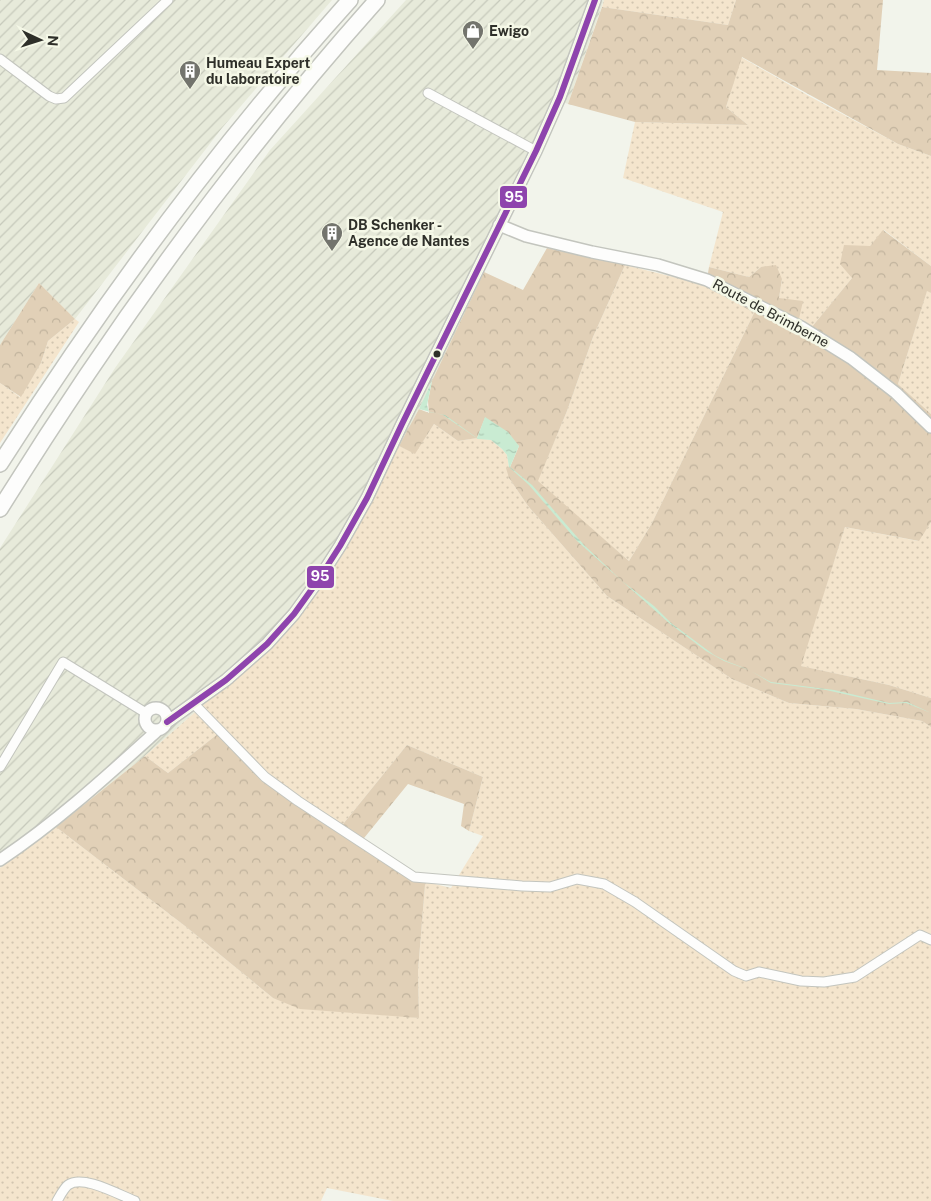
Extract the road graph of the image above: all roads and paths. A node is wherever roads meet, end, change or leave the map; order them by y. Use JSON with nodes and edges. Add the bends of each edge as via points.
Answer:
{"nodes":[{"id":1,"x":168,"y":0,"type":"edge"},
{"id":2,"x":350,"y":0,"type":"edge"},
{"id":3,"x":377,"y":0,"type":"edge"},
{"id":4,"x":595,"y":0,"type":"edge"},
{"id":5,"x":0,"y":59,"type":"edge"},
{"id":6,"x":428,"y":93,"type":"dead end"},
{"id":7,"x":536,"y":151,"type":"junction"},
{"id":8,"x":499,"y":225,"type":"junction"},
{"id":9,"x":931,"y":427,"type":"edge"},
{"id":10,"x":0,"y":464,"type":"edge"},
{"id":11,"x":0,"y":508,"type":"edge"},
{"id":12,"x":194,"y":704,"type":"junction"},
{"id":13,"x":162,"y":709,"type":"junction"},
{"id":14,"x":146,"y":719,"type":"junction"},
{"id":15,"x":163,"y":726,"type":"junction"},
{"id":16,"x":127,"y":759,"type":"junction"},
{"id":17,"x":0,"y":767,"type":"edge"},
{"id":18,"x":0,"y":860,"type":"edge"},
{"id":19,"x":931,"y":940,"type":"edge"},
{"id":20,"x":57,"y":1201,"type":"edge"},
{"id":21,"x":135,"y":1201,"type":"edge"}],
"edges":[{"from":1,"to":5,"type":"street","via":[[64,98],[49,96]]},
{"from":2,"to":10,"type":"highway","via":[[274,87],[176,209],[94,321]]},
{"from":3,"to":11,"type":"highway","via":[[277,117],[140,296],[72,394]]},
{"from":4,"to":7,"type":"street","via":[[560,97]]},
{"from":6,"to":7,"type":"street"},
{"from":7,"to":8,"type":"street"},
{"from":8,"to":9,"type":"street","name":"Route de Brimberne","via":[[526,236],[658,265],[707,280],[792,323],[851,358],[896,393]]},
{"from":8,"to":12,"type":"street","via":[[363,506],[340,546],[300,606],[267,644]]},
{"from":12,"to":13,"type":"street"},
{"from":12,"to":15,"type":"street"},
{"from":12,"to":19,"type":"street","via":[[265,777],[414,877],[522,886],[550,887],[577,880],[604,884],[746,976],[759,972],[801,981],[824,982],[855,977],[920,935]]},
{"from":13,"to":14,"type":"street","via":[[154,708]]},
{"from":13,"to":15,"type":"street","via":[[166,715]]},
{"from":14,"to":15,"type":"street","via":[[151,730]]},
{"from":14,"to":16,"type":"street","via":[[144,734]]},
{"from":14,"to":17,"type":"street","via":[[63,662]]},
{"from":15,"to":16,"type":"street"},
{"from":16,"to":18,"type":"street","via":[[66,812]]},
{"from":20,"to":21,"type":"street","via":[[67,1186],[76,1181],[86,1181]]}]}
